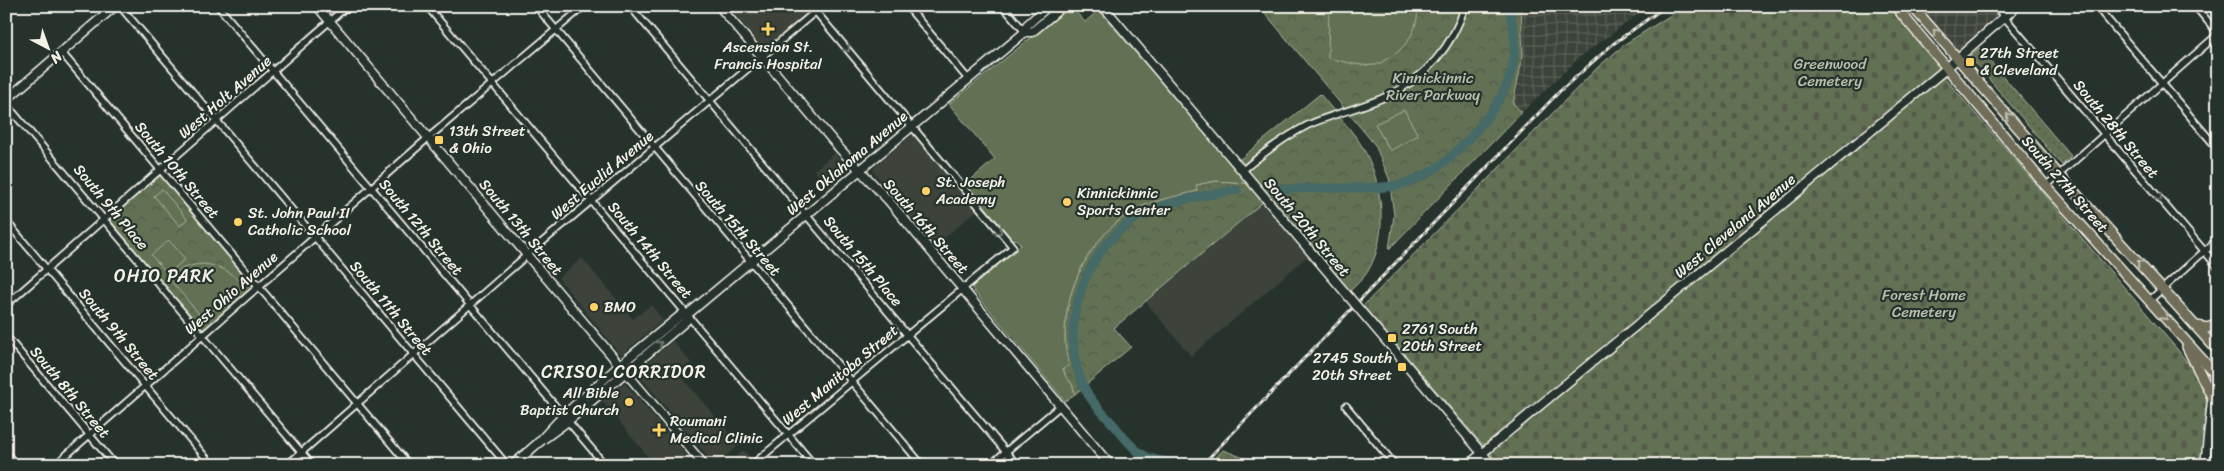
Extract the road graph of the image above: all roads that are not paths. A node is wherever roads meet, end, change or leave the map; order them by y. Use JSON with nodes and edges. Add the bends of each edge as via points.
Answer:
{"nodes":[{"id":1,"x":115,"y":6,"type":"edge"},
{"id":2,"x":120,"y":6,"type":"edge"},
{"id":3,"x":218,"y":6,"type":"edge"},
{"id":4,"x":317,"y":6,"type":"edge"},
{"id":5,"x":347,"y":6,"type":"edge"},
{"id":6,"x":427,"y":6,"type":"edge"},
{"id":7,"x":536,"y":6,"type":"edge"},
{"id":8,"x":584,"y":6,"type":"edge"},
{"id":9,"x":630,"y":6,"type":"edge"},
{"id":10,"x":719,"y":6,"type":"edge"},
{"id":11,"x":822,"y":6,"type":"edge"},
{"id":12,"x":907,"y":6,"type":"edge"},
{"id":13,"x":1003,"y":6,"type":"edge"},
{"id":14,"x":1048,"y":6,"type":"edge"},
{"id":15,"x":1063,"y":6,"type":"edge"},
{"id":16,"x":1103,"y":6,"type":"edge"},
{"id":17,"x":1465,"y":6,"type":"edge"},
{"id":18,"x":1895,"y":6,"type":"edge"},
{"id":19,"x":1912,"y":6,"type":"edge"},
{"id":20,"x":1995,"y":6,"type":"edge"},
{"id":21,"x":2017,"y":6,"type":"edge"},
{"id":22,"x":2096,"y":6,"type":"edge"},
{"id":23,"x":2195,"y":6,"type":"edge"},
{"id":24,"x":816,"y":12,"type":"junction"},
{"id":25,"x":2005,"y":18,"type":"junction"},
{"id":26,"x":330,"y":21,"type":"junction"},
{"id":27,"x":556,"y":30,"type":"junction"},
{"id":28,"x":1025,"y":32,"type":"junction"},
{"id":29,"x":2218,"y":33,"type":"edge"},
{"id":30,"x":62,"y":52,"type":"junction"},
{"id":31,"x":762,"y":57,"type":"junction"},
{"id":32,"x":1959,"y":58,"type":"junction"},
{"id":33,"x":1948,"y":67,"type":"junction"},
{"id":34,"x":272,"y":71,"type":"junction"},
{"id":35,"x":968,"y":79,"type":"junction"},
{"id":36,"x":492,"y":84,"type":"junction"},
{"id":37,"x":2162,"y":84,"type":"junction"},
{"id":38,"x":710,"y":101,"type":"junction"},
{"id":39,"x":6,"y":102,"type":"edge"},
{"id":40,"x":217,"y":120,"type":"junction"},
{"id":41,"x":912,"y":126,"type":"junction"},
{"id":42,"x":2105,"y":135,"type":"junction"},
{"id":43,"x":428,"y":138,"type":"junction"},
{"id":44,"x":654,"y":148,"type":"junction"},
{"id":45,"x":2218,"y":149,"type":"edge"},
{"id":46,"x":161,"y":170,"type":"junction"},
{"id":47,"x":859,"y":170,"type":"junction"},
{"id":48,"x":1242,"y":171,"type":"junction"},
{"id":49,"x":2059,"y":175,"type":"junction"},
{"id":50,"x":2046,"y":186,"type":"junction"},
{"id":51,"x":372,"y":188,"type":"junction"},
{"id":52,"x":591,"y":200,"type":"junction"},
{"id":53,"x":807,"y":214,"type":"junction"},
{"id":54,"x":104,"y":219,"type":"junction"},
{"id":55,"x":6,"y":221,"type":"edge"},
{"id":56,"x":314,"y":237,"type":"junction"},
{"id":57,"x":2218,"y":239,"type":"edge"},
{"id":58,"x":2204,"y":251,"type":"junction"},
{"id":59,"x":526,"y":255,"type":"junction"},
{"id":60,"x":751,"y":261,"type":"junction"},
{"id":61,"x":2218,"y":267,"type":"edge"},
{"id":62,"x":47,"y":269,"type":"junction"},
{"id":63,"x":258,"y":286,"type":"junction"},
{"id":64,"x":2163,"y":288,"type":"junction"},
{"id":65,"x":962,"y":289,"type":"junction"},
{"id":66,"x":2150,"y":300,"type":"junction"},
{"id":67,"x":470,"y":304,"type":"junction"},
{"id":68,"x":6,"y":305,"type":"edge"},
{"id":69,"x":688,"y":314,"type":"junction"},
{"id":70,"x":2218,"y":324,"type":"edge"},
{"id":71,"x":2196,"y":326,"type":"junction"},
{"id":72,"x":908,"y":334,"type":"junction"},
{"id":73,"x":2180,"y":334,"type":"junction"},
{"id":74,"x":202,"y":335,"type":"junction"},
{"id":75,"x":6,"y":336,"type":"edge"},
{"id":76,"x":2218,"y":351,"type":"edge"},
{"id":77,"x":413,"y":354,"type":"junction"},
{"id":78,"x":2218,"y":358,"type":"edge"},
{"id":79,"x":623,"y":369,"type":"junction"},
{"id":80,"x":2217,"y":375,"type":"edge"},
{"id":81,"x":852,"y":382,"type":"junction"},
{"id":82,"x":146,"y":385,"type":"junction"},
{"id":83,"x":2213,"y":399,"type":"junction"},
{"id":84,"x":357,"y":402,"type":"junction"},
{"id":85,"x":1060,"y":406,"type":"junction"},
{"id":86,"x":1346,"y":406,"type":"dead end"},
{"id":87,"x":566,"y":418,"type":"junction"},
{"id":88,"x":788,"y":434,"type":"junction"},
{"id":89,"x":89,"y":435,"type":"junction"},
{"id":90,"x":2218,"y":444,"type":"edge"},
{"id":91,"x":301,"y":452,"type":"junction"},
{"id":92,"x":1006,"y":452,"type":"junction"},
{"id":93,"x":6,"y":453,"type":"edge"},
{"id":94,"x":1482,"y":453,"type":"junction"},
{"id":95,"x":16,"y":465,"type":"edge"},
{"id":96,"x":55,"y":465,"type":"edge"},
{"id":97,"x":115,"y":465,"type":"edge"},
{"id":98,"x":212,"y":465,"type":"edge"},
{"id":99,"x":287,"y":465,"type":"edge"},
{"id":100,"x":312,"y":465,"type":"edge"},
{"id":101,"x":409,"y":465,"type":"edge"},
{"id":102,"x":507,"y":465,"type":"edge"},
{"id":103,"x":513,"y":465,"type":"edge"},
{"id":104,"x":605,"y":465,"type":"edge"},
{"id":105,"x":704,"y":465,"type":"edge"},
{"id":106,"x":752,"y":465,"type":"edge"},
{"id":107,"x":814,"y":465,"type":"edge"},
{"id":108,"x":922,"y":465,"type":"edge"},
{"id":109,"x":990,"y":465,"type":"edge"},
{"id":110,"x":1017,"y":465,"type":"edge"},
{"id":111,"x":1110,"y":465,"type":"edge"},
{"id":112,"x":1395,"y":465,"type":"edge"},
{"id":113,"x":1468,"y":465,"type":"edge"},
{"id":114,"x":1492,"y":465,"type":"edge"},
{"id":115,"x":2205,"y":465,"type":"edge"},
{"id":116,"x":2214,"y":465,"type":"edge"}],
"edges":[{"from":1,"to":30,"type":"street"},
{"from":2,"to":40,"type":"street","name":"South 11th Street"},
{"from":3,"to":34,"type":"street","name":"South 12th Street"},
{"from":4,"to":26,"type":"street","name":"South 13th Street"},
{"from":5,"to":26,"type":"street","name":"West Holt Avenue"},
{"from":6,"to":36,"type":"street","name":"South 14th Street"},
{"from":7,"to":27,"type":"street","name":"South 15th Street"},
{"from":8,"to":27,"type":"street","name":"West Ohio Avenue"},
{"from":9,"to":38,"type":"street","name":"South 15th Place"},
{"from":10,"to":31,"type":"street","name":"South 16th Street"},
{"from":11,"to":24,"type":"street","name":"West Euclid Avenue"},
{"from":12,"to":35,"type":"street"},
{"from":13,"to":28,"type":"street"},
{"from":14,"to":28,"type":"street","name":"West Oklahoma Avenue","via":[[1027,25]]},
{"from":15,"to":28,"type":"street","name":"West Oklahoma Avenue","via":[[1032,32]]},
{"from":16,"to":48,"type":"street","name":"South 20th Street"},
{"from":17,"to":48,"type":"street","via":[[1447,46],[1415,80],[1386,97],[1300,129]]},
{"from":18,"to":33,"type":"main road","name":"South 27th Street"},
{"from":32,"to":19,"type":"main road","name":"South 27th Street","one_way":true},
{"from":20,"to":25,"type":"street","name":"South 28th Street"},
{"from":21,"to":25,"type":"street","name":"West Cleveland Avenue"},
{"from":22,"to":37,"type":"street"},
{"from":23,"to":29,"type":"street"},
{"from":24,"to":31,"type":"street","name":"West Euclid Avenue"},
{"from":24,"to":41,"type":"street","one_way":true},
{"from":25,"to":32,"type":"street","name":"West Cleveland Avenue"},
{"from":25,"to":42,"type":"street","name":"South 28th Street"},
{"from":26,"to":34,"type":"street","name":"West Holt Avenue"},
{"from":26,"to":43,"type":"street","name":"South 13th Street"},
{"from":27,"to":36,"type":"street","name":"West Ohio Avenue"},
{"from":27,"to":44,"type":"street","name":"South 15th Street"},
{"from":28,"to":35,"type":"street","name":"West Oklahoma Avenue"},
{"from":29,"to":37,"type":"street"},
{"from":30,"to":39,"type":"street"},
{"from":30,"to":46,"type":"street","name":"South 10th Street"},
{"from":31,"to":38,"type":"street","name":"West Euclid Avenue"},
{"from":31,"to":47,"type":"street","name":"South 16th Street"},
{"from":32,"to":33,"type":"street","name":"West Cleveland Avenue"},
{"from":49,"to":32,"type":"main road","name":"South 27th Street","one_way":true},
{"from":33,"to":50,"type":"main road","name":"South 27th Street"},
{"from":33,"to":94,"type":"street","name":"West Cleveland Avenue"},
{"from":34,"to":40,"type":"street","name":"West Holt Avenue"},
{"from":34,"to":51,"type":"street","name":"South 12th Street"},
{"from":35,"to":41,"type":"street","name":"West Oklahoma Avenue"},
{"from":36,"to":43,"type":"street","name":"West Ohio Avenue"},
{"from":36,"to":52,"type":"street","name":"South 14th Street"},
{"from":37,"to":42,"type":"street"},
{"from":37,"to":45,"type":"street"},
{"from":38,"to":44,"type":"street","name":"West Euclid Avenue"},
{"from":38,"to":53,"type":"street","name":"South 15th Place"},
{"from":39,"to":54,"type":"street","name":"South 9th Place"},
{"from":40,"to":46,"type":"street","name":"West Holt Avenue"},
{"from":40,"to":56,"type":"street","name":"South 11th Street"},
{"from":41,"to":47,"type":"street","name":"West Oklahoma Avenue"},
{"from":41,"to":65,"type":"street","name":"West Manitoba Street","one_way":true,"via":[[1013,247]]},
{"from":42,"to":49,"type":"street"},
{"from":42,"to":58,"type":"street","name":"South 28th Street","one_way":true},
{"from":43,"to":51,"type":"street","name":"West Ohio Avenue"},
{"from":43,"to":59,"type":"street","name":"South 13th Street"},
{"from":44,"to":52,"type":"street","name":"West Euclid Avenue"},
{"from":44,"to":60,"type":"street","name":"South 15th Street"},
{"from":46,"to":54,"type":"street","name":"West Holt Avenue"},
{"from":46,"to":63,"type":"street","name":"South 10th Street"},
{"from":47,"to":53,"type":"street","name":"West Oklahoma Avenue"},
{"from":47,"to":65,"type":"street","name":"South 16th Street"},
{"from":48,"to":94,"type":"street","name":"South 20th Street","bridge":true},
{"from":49,"to":50,"type":"street"},
{"from":64,"to":49,"type":"main road","name":"South 27th Street","one_way":true},
{"from":50,"to":66,"type":"main road","name":"South 27th Street"},
{"from":51,"to":56,"type":"street","name":"West Ohio Avenue"},
{"from":51,"to":67,"type":"street","name":"South 12th Street"},
{"from":52,"to":59,"type":"street","name":"West Euclid Avenue"},
{"from":52,"to":69,"type":"street","name":"South 14th Street"},
{"from":53,"to":60,"type":"street","name":"West Oklahoma Avenue"},
{"from":53,"to":72,"type":"street","name":"South 15th Place"},
{"from":54,"to":62,"type":"street","name":"West Holt Avenue"},
{"from":54,"to":74,"type":"street","name":"South 9th Place"},
{"from":55,"to":62,"type":"street","name":"South 9th Street"},
{"from":56,"to":63,"type":"street","name":"West Ohio Avenue"},
{"from":56,"to":77,"type":"street","name":"South 11th Street"},
{"from":57,"to":58,"type":"street"},
{"from":58,"to":61,"type":"street","name":"South 28th Street"},
{"from":58,"to":64,"type":"street"},
{"from":59,"to":67,"type":"street","name":"West Euclid Avenue"},
{"from":59,"to":79,"type":"street","name":"South 13th Street"},
{"from":60,"to":69,"type":"street","name":"West Oklahoma Avenue"},
{"from":60,"to":81,"type":"street","name":"South 15th Street"},
{"from":62,"to":68,"type":"street","name":"West Holt Avenue"},
{"from":62,"to":82,"type":"street","name":"South 9th Street"},
{"from":63,"to":74,"type":"street","name":"West Ohio Avenue"},
{"from":63,"to":84,"type":"street","name":"South 10th Street"},
{"from":64,"to":66,"type":"street"},
{"from":64,"to":71,"type":"main road","name":"South 27th Street"},
{"from":65,"to":72,"type":"street","name":"West Manitoba Street"},
{"from":65,"to":85,"type":"street","name":"South 16th Street"},
{"from":66,"to":73,"type":"main road","name":"South 27th Street","one_way":true},
{"from":67,"to":77,"type":"street","name":"West Euclid Avenue"},
{"from":67,"to":87,"type":"street","name":"South 12th Street"},
{"from":69,"to":79,"type":"street","name":"West Oklahoma Avenue","via":[[681,315]]},
{"from":69,"to":88,"type":"street","name":"South 14th Street"},
{"from":70,"to":71,"type":"main road","via":[[2208,328]]},
{"from":71,"to":76,"type":"main road","name":"South 27th Street"},
{"from":72,"to":81,"type":"street","name":"West Manitoba Street"},
{"from":72,"to":92,"type":"street","name":"South 15th Place"},
{"from":73,"to":80,"type":"main road","name":"South 27th Street"},
{"from":73,"to":83,"type":"main road"},
{"from":74,"to":82,"type":"street","name":"West Ohio Avenue"},
{"from":74,"to":91,"type":"street","name":"South 9th Place"},
{"from":75,"to":89,"type":"street","name":"South 8th Street"},
{"from":77,"to":84,"type":"street","name":"West Euclid Avenue"},
{"from":77,"to":102,"type":"street","name":"South 11th Street"},
{"from":78,"to":80,"type":"main road"},
{"from":79,"to":87,"type":"street","name":"West Oklahoma Avenue"},
{"from":79,"to":105,"type":"street","name":"South 13th Street"},
{"from":80,"to":83,"type":"street"},
{"from":81,"to":88,"type":"street","name":"West Manitoba Street"},
{"from":81,"to":108,"type":"street","name":"South 15th Street"},
{"from":82,"to":89,"type":"street","name":"West Ohio Avenue"},
{"from":82,"to":98,"type":"street","name":"South 9th Street"},
{"from":83,"to":115,"type":"street"},
{"from":84,"to":91,"type":"street","name":"West Euclid Avenue"},
{"from":84,"to":101,"type":"street","name":"South 10th Street"},
{"from":85,"to":92,"type":"street"},
{"from":85,"to":111,"type":"street","name":"South 16th Street"},
{"from":86,"to":112,"type":"street"},
{"from":87,"to":103,"type":"street","name":"West Oklahoma Avenue"},
{"from":87,"to":104,"type":"street","name":"South 12th Street"},
{"from":88,"to":106,"type":"street","name":"West Manitoba Street"},
{"from":88,"to":107,"type":"street","name":"South 14th Street"},
{"from":89,"to":96,"type":"street","name":"West Ohio Avenue"},
{"from":89,"to":97,"type":"street","name":"South 8th Street"},
{"from":90,"to":116,"type":"street"},
{"from":91,"to":99,"type":"street","name":"West Euclid Avenue"},
{"from":91,"to":100,"type":"street","name":"South 9th Place"},
{"from":92,"to":109,"type":"street"},
{"from":92,"to":110,"type":"street","name":"South 15th Place"},
{"from":93,"to":95,"type":"street"},
{"from":94,"to":113,"type":"street","name":"West Cleveland Avenue"},
{"from":94,"to":114,"type":"street","name":"South 20th Street"}]}
